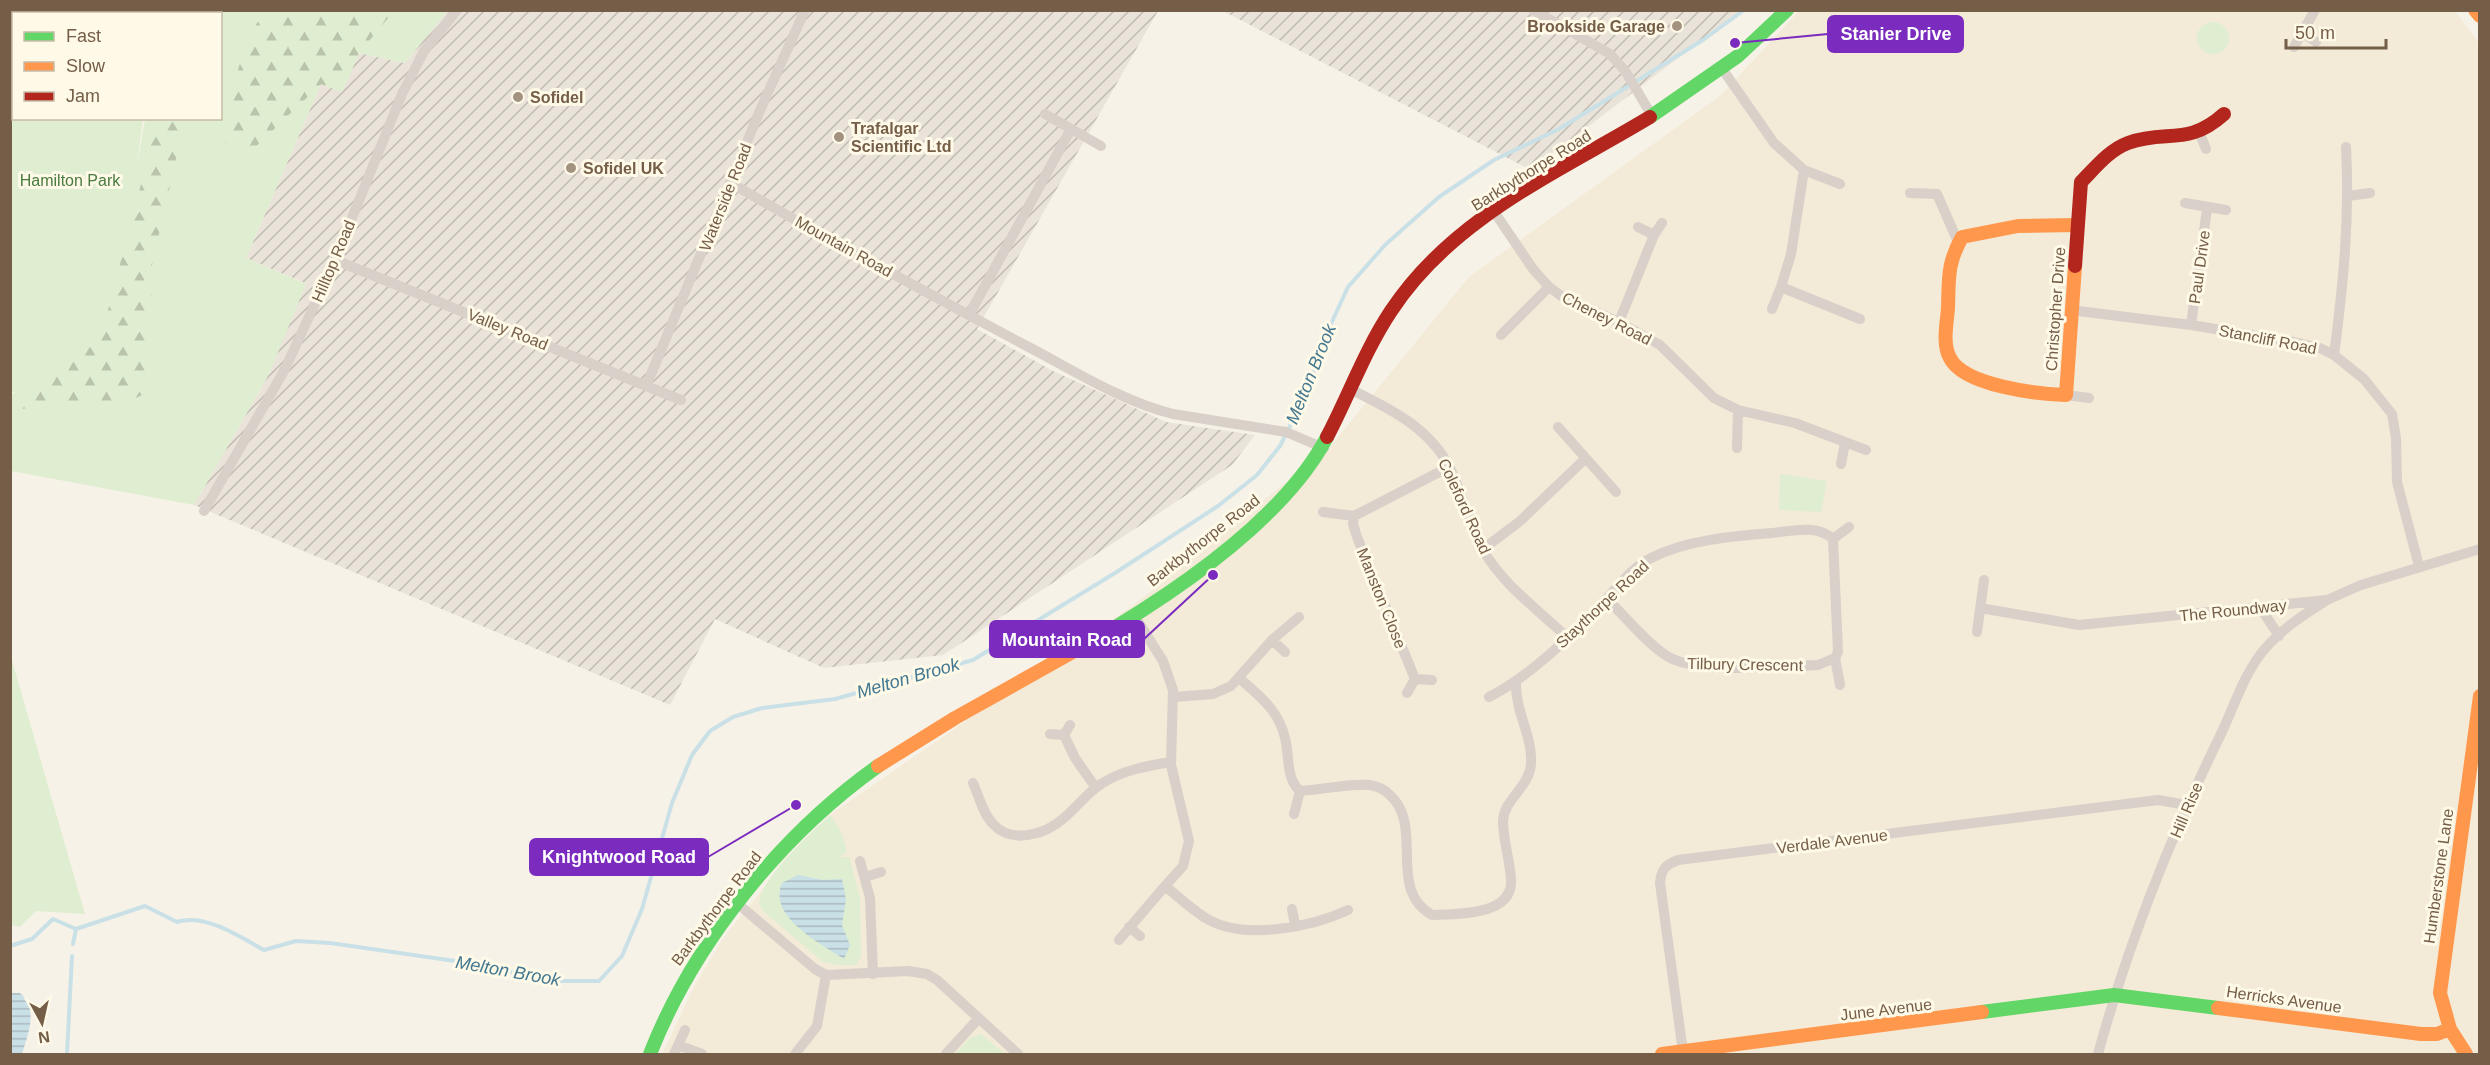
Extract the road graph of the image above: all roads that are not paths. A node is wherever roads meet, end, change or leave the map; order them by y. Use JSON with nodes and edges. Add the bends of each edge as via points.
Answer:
{"nodes":[{"id":1,"x":457,"y":10,"type":"edge"},
{"id":2,"x":805,"y":10,"type":"edge"},
{"id":3,"x":1533,"y":10,"type":"edge"},
{"id":4,"x":1787,"y":10,"type":"edge"},
{"id":5,"x":2315,"y":10,"type":"edge"},
{"id":6,"x":2475,"y":10,"type":"edge"},
{"id":7,"x":2480,"y":16,"type":"edge"},
{"id":8,"x":2303,"y":33,"type":"junction"},
{"id":9,"x":2316,"y":42,"type":"dead end"},
{"id":10,"x":2295,"y":47,"type":"dead end"},
{"id":11,"x":1721,"y":67,"type":"junction"},
{"id":12,"x":1045,"y":114,"type":"dead end"},
{"id":13,"x":2224,"y":114,"type":"dead end"},
{"id":14,"x":1652,"y":116,"type":"junction"},
{"id":15,"x":1071,"y":129,"type":"junction"},
{"id":16,"x":2199,"y":132,"type":"junction"},
{"id":17,"x":1101,"y":146,"type":"dead end"},
{"id":18,"x":2346,"y":147,"type":"dead end"},
{"id":19,"x":2206,"y":149,"type":"dead end"},
{"id":20,"x":1804,"y":170,"type":"junction"},
{"id":21,"x":731,"y":183,"type":"junction"},
{"id":22,"x":1840,"y":184,"type":"dead end"},
{"id":23,"x":1910,"y":193,"type":"dead end"},
{"id":24,"x":2370,"y":193,"type":"dead end"},
{"id":25,"x":2348,"y":196,"type":"junction"},
{"id":26,"x":2185,"y":203,"type":"dead end"},
{"id":27,"x":2207,"y":209,"type":"junction"},
{"id":28,"x":1492,"y":210,"type":"junction"},
{"id":29,"x":2226,"y":210,"type":"dead end"},
{"id":30,"x":1662,"y":223,"type":"dead end"},
{"id":31,"x":2077,"y":225,"type":"junction"},
{"id":32,"x":1638,"y":227,"type":"dead end"},
{"id":33,"x":1654,"y":235,"type":"junction"},
{"id":34,"x":1958,"y":242,"type":"junction"},
{"id":35,"x":335,"y":260,"type":"junction"},
{"id":36,"x":1549,"y":287,"type":"junction"},
{"id":37,"x":1782,"y":287,"type":"junction"},
{"id":38,"x":1772,"y":309,"type":"dead end"},
{"id":39,"x":2070,"y":310,"type":"junction"},
{"id":40,"x":969,"y":315,"type":"junction"},
{"id":41,"x":1860,"y":319,"type":"dead end"},
{"id":42,"x":1619,"y":322,"type":"junction"},
{"id":43,"x":2191,"y":325,"type":"junction"},
{"id":44,"x":1501,"y":335,"type":"dead end"},
{"id":45,"x":2334,"y":355,"type":"junction"},
{"id":46,"x":646,"y":384,"type":"junction"},
{"id":47,"x":1352,"y":390,"type":"junction"},
{"id":48,"x":2066,"y":395,"type":"junction"},
{"id":49,"x":2089,"y":398,"type":"dead end"},
{"id":50,"x":681,"y":400,"type":"dead end"},
{"id":51,"x":1738,"y":410,"type":"junction"},
{"id":52,"x":1558,"y":427,"type":"dead end"},
{"id":53,"x":1845,"y":443,"type":"junction"},
{"id":54,"x":1324,"y":448,"type":"junction"},
{"id":55,"x":1737,"y":448,"type":"dead end"},
{"id":56,"x":1866,"y":450,"type":"dead end"},
{"id":57,"x":1585,"y":459,"type":"junction"},
{"id":58,"x":1841,"y":464,"type":"dead end"},
{"id":59,"x":1449,"y":467,"type":"junction"},
{"id":60,"x":1616,"y":492,"type":"dead end"},
{"id":61,"x":204,"y":511,"type":"dead end"},
{"id":62,"x":1323,"y":512,"type":"dead end"},
{"id":63,"x":1354,"y":516,"type":"junction"},
{"id":64,"x":1849,"y":527,"type":"dead end"},
{"id":65,"x":1833,"y":539,"type":"junction"},
{"id":66,"x":1483,"y":549,"type":"junction"},
{"id":67,"x":2480,"y":549,"type":"edge"},
{"id":68,"x":2419,"y":566,"type":"junction"},
{"id":69,"x":1984,"y":580,"type":"dead end"},
{"id":70,"x":1607,"y":599,"type":"junction"},
{"id":71,"x":2327,"y":600,"type":"junction"},
{"id":72,"x":2260,"y":607,"type":"junction"},
{"id":73,"x":1980,"y":608,"type":"junction"},
{"id":74,"x":1134,"y":615,"type":"junction"},
{"id":75,"x":1299,"y":617,"type":"dead end"},
{"id":76,"x":1977,"y":632,"type":"dead end"},
{"id":77,"x":2278,"y":636,"type":"junction"},
{"id":78,"x":1568,"y":637,"type":"junction"},
{"id":79,"x":1272,"y":640,"type":"junction"},
{"id":80,"x":1285,"y":652,"type":"dead end"},
{"id":81,"x":1835,"y":658,"type":"junction"},
{"id":82,"x":1240,"y":679,"type":"junction"},
{"id":83,"x":1415,"y":679,"type":"junction"},
{"id":84,"x":1432,"y":680,"type":"dead end"},
{"id":85,"x":1516,"y":683,"type":"junction"},
{"id":86,"x":1840,"y":685,"type":"dead end"},
{"id":87,"x":1407,"y":693,"type":"dead end"},
{"id":88,"x":2480,"y":696,"type":"edge"},
{"id":89,"x":1174,"y":697,"type":"junction"},
{"id":90,"x":1489,"y":697,"type":"dead end"},
{"id":91,"x":1070,"y":725,"type":"dead end"},
{"id":92,"x":1050,"y":734,"type":"dead end"},
{"id":93,"x":1064,"y":735,"type":"junction"},
{"id":94,"x":1171,"y":762,"type":"junction"},
{"id":95,"x":973,"y":783,"type":"dead end"},
{"id":96,"x":1096,"y":788,"type":"junction"},
{"id":97,"x":1300,"y":791,"type":"junction"},
{"id":98,"x":2187,"y":805,"type":"junction"},
{"id":99,"x":1294,"y":814,"type":"dead end"},
{"id":100,"x":860,"y":861,"type":"dead end"},
{"id":101,"x":880,"y":872,"type":"dead end"},
{"id":102,"x":865,"y":877,"type":"junction"},
{"id":103,"x":1165,"y":886,"type":"junction"},
{"id":104,"x":738,"y":904,"type":"junction"},
{"id":105,"x":1292,"y":909,"type":"dead end"},
{"id":106,"x":1348,"y":910,"type":"dead end"},
{"id":107,"x":1294,"y":925,"type":"junction"},
{"id":108,"x":1129,"y":927,"type":"junction"},
{"id":109,"x":1140,"y":936,"type":"dead end"},
{"id":110,"x":1119,"y":940,"type":"dead end"},
{"id":111,"x":873,"y":974,"type":"junction"},
{"id":112,"x":826,"y":975,"type":"junction"},
{"id":113,"x":2114,"y":995,"type":"junction"},
{"id":114,"x":979,"y":1018,"type":"junction"},
{"id":115,"x":2450,"y":1029,"type":"junction"},
{"id":116,"x":685,"y":1030,"type":"dead end"},
{"id":117,"x":676,"y":1050,"type":"edge"},
{"id":118,"x":1683,"y":1052,"type":"junction"},
{"id":119,"x":800,"y":1053,"type":"edge"},
{"id":120,"x":650,"y":1054,"type":"edge"},
{"id":121,"x":702,"y":1054,"type":"edge"},
{"id":122,"x":946,"y":1054,"type":"edge"},
{"id":123,"x":1018,"y":1054,"type":"edge"},
{"id":124,"x":1662,"y":1054,"type":"edge"},
{"id":125,"x":2098,"y":1054,"type":"edge"},
{"id":126,"x":2466,"y":1054,"type":"edge"}],
"edges":[{"from":1,"to":35,"type":"street","name":"Hilltop Road","via":[[424,51],[402,94]]},
{"from":2,"to":21,"type":"street","name":"Waterside Road"},
{"from":3,"to":14,"type":"street","via":[[1610,54],[1626,72]]},
{"from":4,"to":11,"type":"street","name":"Barkbythorpe Road","via":[[1765,35]]},
{"from":5,"to":8,"type":"street"},
{"from":6,"to":7,"type":"street"},
{"from":8,"to":9,"type":"street"},
{"from":8,"to":10,"type":"street"},
{"from":11,"to":14,"type":"street","name":"Barkbythorpe Road"},
{"from":11,"to":20,"type":"street","via":[[1774,143]]},
{"from":12,"to":15,"type":"street"},
{"from":13,"to":16,"type":"street","name":"Christopher Drive"},
{"from":14,"to":28,"type":"street","name":"Barkbythorpe Road"},
{"from":15,"to":17,"type":"street"},
{"from":15,"to":40,"type":"street"},
{"from":16,"to":19,"type":"street"},
{"from":16,"to":31,"type":"street","name":"Christopher Drive","via":[[2188,137],[2134,142],[2115,151],[2080,182]]},
{"from":18,"to":25,"type":"street"},
{"from":20,"to":22,"type":"street"},
{"from":20,"to":37,"type":"street"},
{"from":21,"to":40,"type":"street","name":"Mountain Road"},
{"from":21,"to":46,"type":"street","name":"Waterside Road"},
{"from":23,"to":34,"type":"street","via":[[1937,194]]},
{"from":24,"to":25,"type":"street"},
{"from":25,"to":45,"type":"street","via":[[2344,282]]},
{"from":26,"to":27,"type":"street","name":"Paul Drive"},
{"from":27,"to":29,"type":"street","name":"Paul Drive"},
{"from":27,"to":43,"type":"street","name":"Paul Drive"},
{"from":28,"to":36,"type":"street","name":"Cheney Road"},
{"from":28,"to":47,"type":"street","name":"Barkbythorpe Road","via":[[1455,237],[1397,300],[1374,338]]},
{"from":30,"to":33,"type":"street"},
{"from":31,"to":34,"type":"street","name":"Christopher Drive","via":[[1974,231]]},
{"from":31,"to":39,"type":"street","name":"Christopher Drive"},
{"from":32,"to":33,"type":"street"},
{"from":33,"to":42,"type":"street"},
{"from":34,"to":48,"type":"street","name":"Christopher Drive","via":[[1950,259],[1946,341],[1952,362],[1961,371],[2010,388]]},
{"from":35,"to":46,"type":"street","name":"Valley Road"},
{"from":35,"to":61,"type":"street","name":"Hilltop Road","via":[[285,369]]},
{"from":36,"to":42,"type":"street","name":"Cheney Road","via":[[1564,298]]},
{"from":36,"to":44,"type":"street"},
{"from":37,"to":38,"type":"street"},
{"from":37,"to":41,"type":"street"},
{"from":39,"to":43,"type":"street","name":"Stancliff Road"},
{"from":39,"to":48,"type":"street","name":"Christopher Drive"},
{"from":40,"to":54,"type":"street","name":"Mountain Road","via":[[1156,410],[1276,430]]},
{"from":42,"to":51,"type":"street","name":"Cheney Road","via":[[1660,345],[1714,398]]},
{"from":43,"to":45,"type":"street","name":"Stancliff Road","via":[[2294,342]]},
{"from":45,"to":68,"type":"street","name":"Stancliff Road","via":[[2364,378],[2392,414],[2397,482]]},
{"from":46,"to":50,"type":"street","name":"Valley Road"},
{"from":47,"to":54,"type":"street","name":"Barkbythorpe Road"},
{"from":47,"to":59,"type":"street","name":"Coleford Road","via":[[1412,423],[1427,436]]},
{"from":48,"to":49,"type":"street","name":"Christopher Drive"},
{"from":51,"to":53,"type":"street","name":"Cheney Road","via":[[1795,423]]},
{"from":51,"to":55,"type":"street"},
{"from":52,"to":57,"type":"street"},
{"from":53,"to":56,"type":"street","name":"Cheney Road"},
{"from":53,"to":58,"type":"street"},
{"from":54,"to":74,"type":"street","name":"Barkbythorpe Road","via":[[1296,484],[1245,532]]},
{"from":57,"to":60,"type":"street"},
{"from":57,"to":66,"type":"street","via":[[1519,522]]},
{"from":59,"to":63,"type":"street"},
{"from":59,"to":66,"type":"street","name":"Coleford Road"},
{"from":62,"to":63,"type":"street"},
{"from":63,"to":83,"type":"street","name":"Manston Close","via":[[1357,537]]},
{"from":64,"to":65,"type":"street"},
{"from":65,"to":70,"type":"street","name":"Staythorpe Road","via":[[1825,531],[1813,530],[1683,546],[1642,564]]},
{"from":65,"to":81,"type":"street","via":[[1838,652]]},
{"from":66,"to":78,"type":"street","name":"Coleford Road","via":[[1506,580]]},
{"from":67,"to":68,"type":"street","name":"The Roundway"},
{"from":68,"to":71,"type":"street","name":"The Roundway"},
{"from":69,"to":73,"type":"street"},
{"from":70,"to":78,"type":"street","name":"Staythorpe Road"},
{"from":70,"to":81,"type":"street","name":"Tilbury Crescent","via":[[1666,656],[1682,664],[1818,665]]},
{"from":71,"to":72,"type":"street","name":"The Roundway"},
{"from":71,"to":77,"type":"street","name":"Hill Rise"},
{"from":72,"to":73,"type":"street","name":"The Roundway","via":[[2079,625]]},
{"from":72,"to":77,"type":"street"},
{"from":73,"to":76,"type":"street"},
{"from":74,"to":89,"type":"street","via":[[1166,666]]},
{"from":74,"to":104,"type":"street","name":"Barkbythorpe Road","via":[[973,707],[846,790],[802,829]]},
{"from":75,"to":79,"type":"street"},
{"from":77,"to":98,"type":"street","name":"Hill Rise","via":[[2244,682]]},
{"from":78,"to":85,"type":"street","name":"Staythorpe Road"},
{"from":79,"to":80,"type":"street"},
{"from":79,"to":82,"type":"street"},
{"from":81,"to":86,"type":"street"},
{"from":82,"to":89,"type":"street","via":[[1216,693]]},
{"from":82,"to":97,"type":"street","via":[[1278,717],[1285,737],[1289,775]]},
{"from":83,"to":84,"type":"street"},
{"from":83,"to":87,"type":"street"},
{"from":85,"to":90,"type":"street","name":"Staythorpe Road"},
{"from":85,"to":97,"type":"street","via":[[1531,763],[1522,789],[1504,814],[1511,883],[1508,895],[1490,909],[1432,915],[1416,903],[1405,855],[1405,814],[1383,789],[1368,784]]},
{"from":88,"to":115,"type":"street","name":"Humberstone Lane","via":[[2441,977],[2441,1006]]},
{"from":89,"to":94,"type":"street"},
{"from":91,"to":93,"type":"street"},
{"from":92,"to":93,"type":"street"},
{"from":93,"to":96,"type":"street"},
{"from":94,"to":96,"type":"street","via":[[1131,770]]},
{"from":94,"to":103,"type":"street","via":[[1188,841],[1183,866]]},
{"from":95,"to":96,"type":"street","via":[[988,827],[1016,836],[1034,834],[1060,822]]},
{"from":97,"to":99,"type":"street"},
{"from":98,"to":113,"type":"street","name":"Hill Rise"},
{"from":98,"to":118,"type":"street","name":"Verdale Avenue","via":[[2158,800],[1669,863],[1660,883]]},
{"from":100,"to":102,"type":"street"},
{"from":101,"to":102,"type":"street"},
{"from":102,"to":111,"type":"street","via":[[870,898]]},
{"from":103,"to":107,"type":"street","via":[[1222,926],[1255,930]]},
{"from":103,"to":108,"type":"street"},
{"from":104,"to":112,"type":"street"},
{"from":104,"to":120,"type":"street","name":"Barkbythorpe Road","via":[[680,984]]},
{"from":105,"to":107,"type":"street"},
{"from":106,"to":107,"type":"street"},
{"from":108,"to":109,"type":"street"},
{"from":108,"to":110,"type":"street"},
{"from":111,"to":112,"type":"street"},
{"from":111,"to":114,"type":"street","via":[[927,974]]},
{"from":112,"to":119,"type":"street","via":[[817,1026]]},
{"from":113,"to":115,"type":"street","name":"Herricks Avenue","via":[[2421,1034]]},
{"from":113,"to":118,"type":"street","name":"June Avenue"},
{"from":113,"to":125,"type":"street","name":"Hill Rise"},
{"from":114,"to":122,"type":"street"},
{"from":114,"to":123,"type":"street"},
{"from":115,"to":126,"type":"street","name":"Humberstone Lane"},
{"from":116,"to":117,"type":"street"},
{"from":117,"to":121,"type":"street"},
{"from":118,"to":124,"type":"street","name":"June Avenue"}]}
